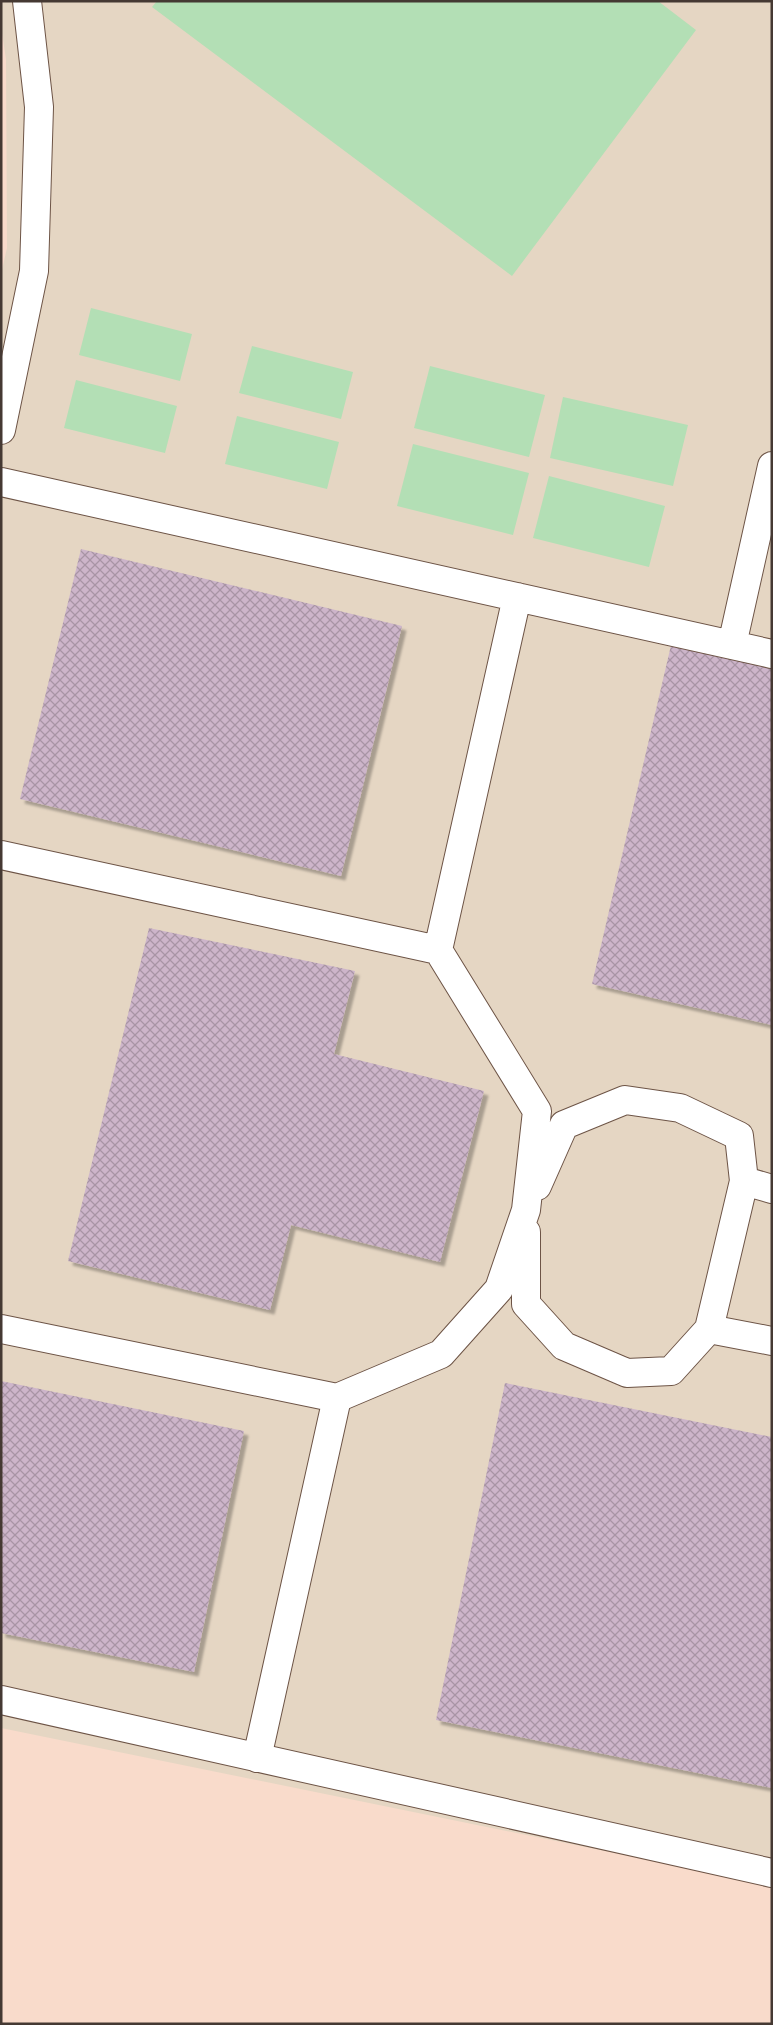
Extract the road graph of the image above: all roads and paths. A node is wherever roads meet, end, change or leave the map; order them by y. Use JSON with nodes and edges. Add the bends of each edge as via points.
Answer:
{"nodes":[{"id":1,"x":27,"y":1,"type":"edge"},
{"id":2,"x":1,"y":430,"type":"edge"},
{"id":3,"x":772,"y":466,"type":"edge"},
{"id":4,"x":1,"y":482,"type":"edge"},
{"id":5,"x":517,"y":597,"type":"junction"},
{"id":6,"x":732,"y":645,"type":"junction"},
{"id":7,"x":772,"y":654,"type":"edge"},
{"id":8,"x":1,"y":854,"type":"edge"},
{"id":9,"x":438,"y":950,"type":"junction"},
{"id":10,"x":744,"y":1181,"type":"junction"},
{"id":11,"x":772,"y":1189,"type":"edge"},
{"id":12,"x":526,"y":1210,"type":"junction"},
{"id":13,"x":1,"y":1329,"type":"edge"},
{"id":14,"x":709,"y":1329,"type":"junction"},
{"id":15,"x":772,"y":1341,"type":"edge"},
{"id":16,"x":336,"y":1398,"type":"junction"},
{"id":17,"x":1,"y":1700,"type":"edge"},
{"id":18,"x":257,"y":1758,"type":"junction"},
{"id":19,"x":772,"y":1873,"type":"edge"}],
"edges":[{"from":1,"to":2,"type":"lane","via":[[39,107],[34,271]]},
{"from":3,"to":6,"type":"lane"},
{"from":4,"to":5,"type":"lane"},
{"from":5,"to":6,"type":"lane"},
{"from":5,"to":9,"type":"lane"},
{"from":6,"to":7,"type":"lane"},
{"from":8,"to":9,"type":"lane"},
{"from":9,"to":12,"type":"lane","via":[[537,1111]]},
{"from":10,"to":11,"type":"lane"},
{"from":10,"to":12,"type":"lane","via":[[739,1136],[680,1108],[626,1100],[564,1125]]},
{"from":10,"to":14,"type":"lane"},
{"from":12,"to":14,"type":"lane","via":[[526,1304],[564,1346],[627,1373],[671,1371]]},
{"from":12,"to":16,"type":"lane","via":[[499,1289],[441,1354]]},
{"from":13,"to":16,"type":"lane"},
{"from":14,"to":15,"type":"lane"},
{"from":16,"to":18,"type":"lane"},
{"from":17,"to":18,"type":"lane"},
{"from":18,"to":19,"type":"lane"}]}
